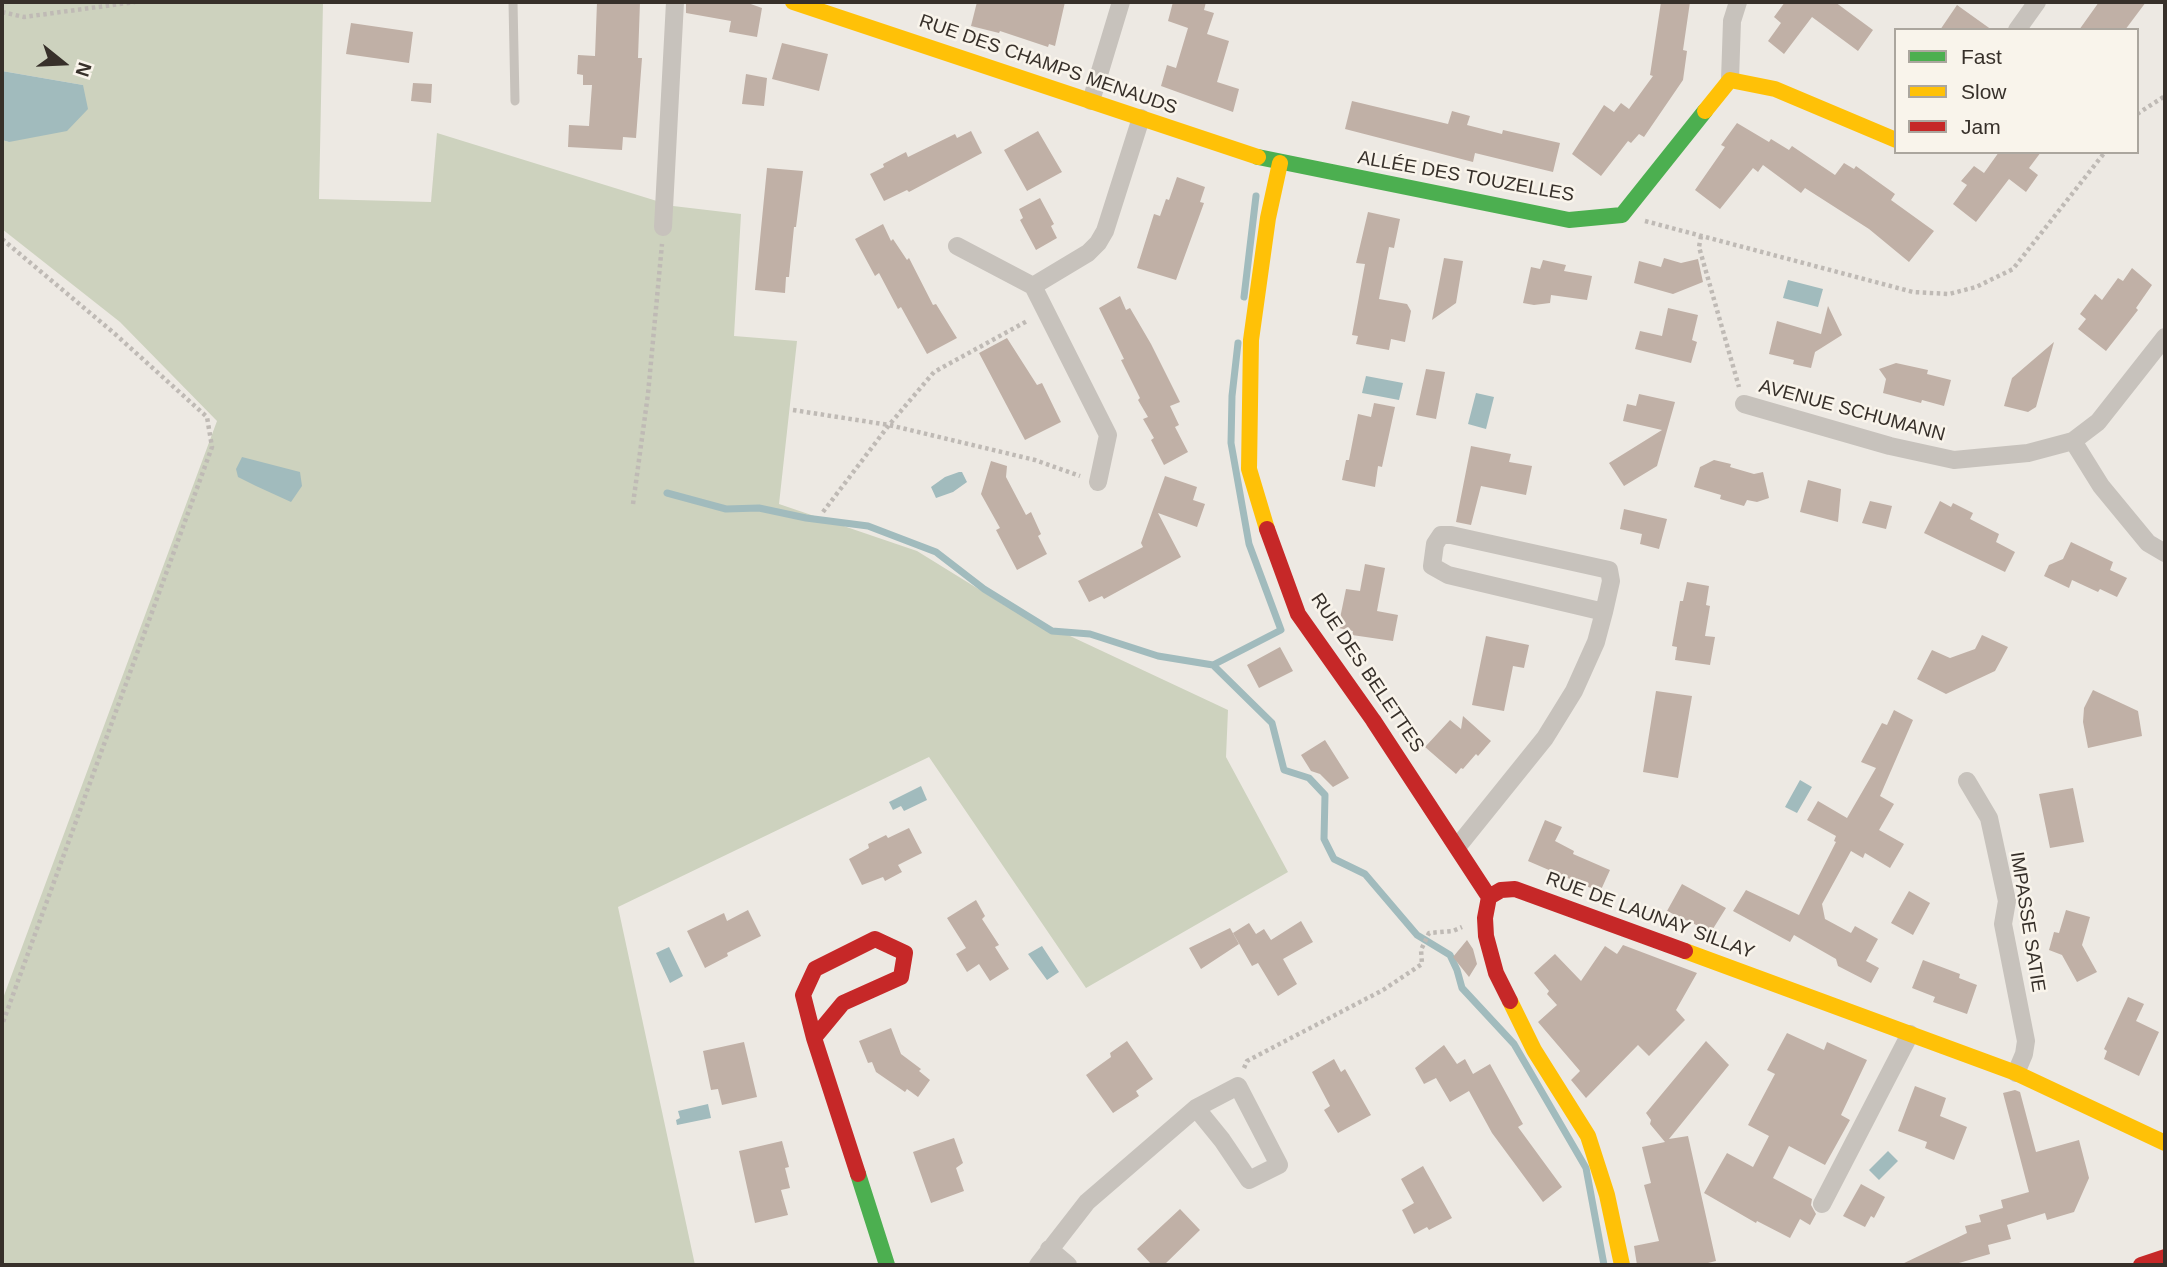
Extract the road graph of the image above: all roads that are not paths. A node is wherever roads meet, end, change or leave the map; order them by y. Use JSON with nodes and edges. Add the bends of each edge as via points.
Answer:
{"nodes":[{"id":1,"x":513,"y":2,"type":"edge"},
{"id":2,"x":674,"y":2,"type":"edge"},
{"id":3,"x":793,"y":2,"type":"edge"},
{"id":4,"x":1121,"y":2,"type":"edge"},
{"id":5,"x":1738,"y":2,"type":"edge"},
{"id":6,"x":2037,"y":2,"type":"edge"},
{"id":7,"x":2018,"y":28,"type":"edge"},
{"id":8,"x":1730,"y":80,"type":"junction"},
{"id":9,"x":515,"y":101,"type":"dead end"},
{"id":10,"x":1091,"y":101,"type":"junction"},
{"id":11,"x":1141,"y":118,"type":"junction"},
{"id":12,"x":1894,"y":139,"type":"edge"},
{"id":13,"x":1250,"y":155,"type":"joint"},
{"id":14,"x":1280,"y":163,"type":"junction"},
{"id":15,"x":663,"y":227,"type":"road end"},
{"id":16,"x":957,"y":246,"type":"dead end"},
{"id":17,"x":1033,"y":286,"type":"junction"},
{"id":18,"x":2165,"y":337,"type":"edge"},
{"id":19,"x":1744,"y":404,"type":"road end"},
{"id":20,"x":2073,"y":441,"type":"junction"},
{"id":21,"x":1098,"y":482,"type":"road end"},
{"id":22,"x":2165,"y":554,"type":"edge"},
{"id":23,"x":1604,"y":612,"type":"junction"},
{"id":24,"x":1966,"y":781,"type":"dead end"},
{"id":25,"x":1458,"y":846,"type":"junction"},
{"id":26,"x":1489,"y":897,"type":"junction"},
{"id":27,"x":1910,"y":1034,"type":"junction"},
{"id":28,"x":814,"y":1038,"type":"junction"},
{"id":29,"x":2016,"y":1073,"type":"junction"},
{"id":30,"x":1196,"y":1108,"type":"junction"},
{"id":31,"x":2165,"y":1143,"type":"edge"},
{"id":32,"x":1822,"y":1204,"type":"dead end"},
{"id":33,"x":1049,"y":1249,"type":"junction"},
{"id":34,"x":2165,"y":1257,"type":"edge"},
{"id":35,"x":887,"y":1265,"type":"edge"},
{"id":36,"x":1038,"y":1265,"type":"edge"},
{"id":37,"x":1068,"y":1265,"type":"edge"},
{"id":38,"x":1622,"y":1265,"type":"edge"},
{"id":39,"x":2141,"y":1265,"type":"edge"}],
"edges":[{"from":1,"to":9,"type":"lane"},
{"from":2,"to":15,"type":"street"},
{"from":3,"to":10,"type":"street","name":"RUE DES CHAMPS MENAUDS"},
{"from":4,"to":10,"type":"street"},
{"from":5,"to":8,"type":"street","via":[[1732,21]]},
{"from":6,"to":7,"type":"street"},
{"from":8,"to":12,"type":"street","via":[[1776,89]]},
{"from":8,"to":14,"type":"street","name":"ALLÉE DES TOUZELLES","via":[[1622,215],[1569,220]]},
{"from":10,"to":11,"type":"street","name":"RUE DES CHAMPS MENAUDS"},
{"from":11,"to":13,"type":"street","name":"RUE DES CHAMPS MENAUDS"},
{"from":11,"to":17,"type":"street","via":[[1098,243]]},
{"from":13,"to":14,"type":"street","name":"ALLÉE DES TOUZELLES"},
{"from":14,"to":25,"type":"street","name":"RUE DES BELETTES","via":[[1251,340],[1248,447],[1258,504],[1298,614]]},
{"from":16,"to":17,"type":"street"},
{"from":17,"to":21,"type":"street","via":[[1108,435]]},
{"from":18,"to":20,"type":"street","name":"AVENUE SCHUMANN","via":[[2098,422]]},
{"from":19,"to":20,"type":"street","name":"AVENUE SCHUMANN","via":[[1954,460],[2028,453]]},
{"from":20,"to":22,"type":"street","via":[[2101,486],[2140,534]]},
{"from":23,"to":23,"type":"street","via":[[1609,570],[1451,535],[1441,535],[1435,544],[1432,566],[1448,575]]},
{"from":23,"to":25,"type":"street","via":[[1586,667],[1561,714]]},
{"from":24,"to":29,"type":"street","name":"IMPASSE SATIE","via":[[1989,818],[2007,901],[2003,923],[2026,1041]]},
{"from":25,"to":26,"type":"street","name":"RUE DES BELETTES"},
{"from":26,"to":27,"type":"street","name":"RUE DE LAUNAY SILLAY","via":[[1515,888]]},
{"from":26,"to":38,"type":"street","via":[[1486,936],[1496,973],[1534,1050],[1588,1136]]},
{"from":27,"to":29,"type":"street","name":"RUE DE LAUNAY SILLAY"},
{"from":27,"to":32,"type":"street"},
{"from":28,"to":28,"type":"street","via":[[843,1003],[901,976],[905,953],[875,939],[815,969],[803,995]]},
{"from":28,"to":35,"type":"street"},
{"from":29,"to":31,"type":"street","name":"RUE DE LAUNAY SILLAY"},
{"from":30,"to":30,"type":"street","via":[[1238,1086],[1279,1165],[1249,1180]]},
{"from":30,"to":33,"type":"street","via":[[1087,1202]]},
{"from":33,"to":36,"type":"street"},
{"from":33,"to":37,"type":"street"},
{"from":34,"to":39,"type":"street"}]}
